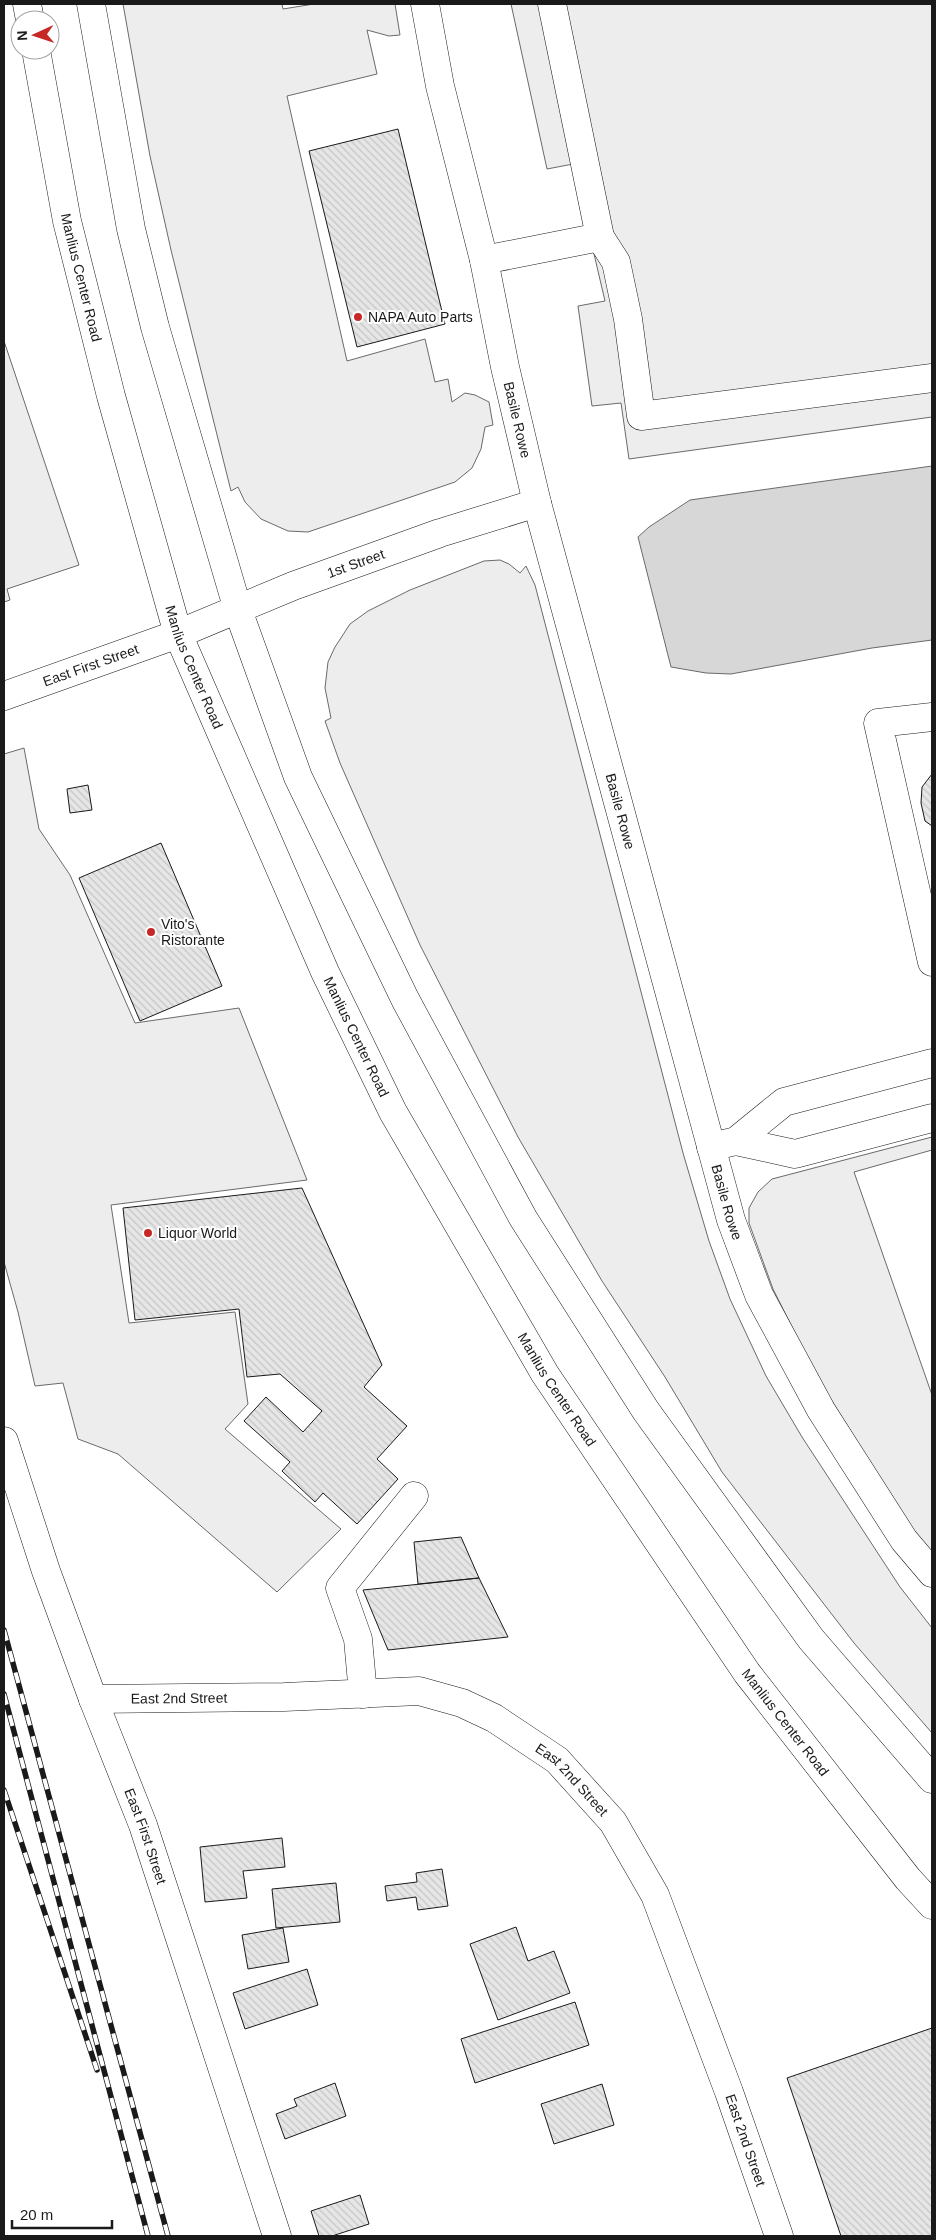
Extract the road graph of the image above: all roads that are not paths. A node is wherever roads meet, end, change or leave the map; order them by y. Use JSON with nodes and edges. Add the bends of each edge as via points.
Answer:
{"nodes":[{"id":1,"x":91,"y":4,"type":"edge"},
{"id":2,"x":425,"y":4,"type":"edge"},
{"id":3,"x":552,"y":4,"type":"edge"},
{"id":4,"x":38,"y":60,"type":"edge"},
{"id":5,"x":600,"y":237,"type":"junction"},
{"id":6,"x":484,"y":260,"type":"junction"},
{"id":7,"x":932,"y":378,"type":"edge"},
{"id":8,"x":537,"y":503,"type":"junction"},
{"id":9,"x":238,"y":610,"type":"junction"},
{"id":10,"x":178,"y":634,"type":"junction"},
{"id":11,"x":4,"y":696,"type":"edge"},
{"id":12,"x":932,"y":718,"type":"edge"},
{"id":13,"x":929,"y":936,"type":"edge"},
{"id":14,"x":932,"y":962,"type":"edge"},
{"id":15,"x":932,"y":1064,"type":"edge"},
{"id":16,"x":932,"y":1118,"type":"edge"},
{"id":17,"x":724,"y":1144,"type":"junction"},
{"id":18,"x":4,"y":1441,"type":"edge"},
{"id":19,"x":414,"y":1496,"type":"dead end"},
{"id":20,"x":932,"y":1573,"type":"edge"},
{"id":21,"x":363,"y":1694,"type":"junction"},
{"id":22,"x":93,"y":1699,"type":"junction"},
{"id":23,"x":932,"y":1779,"type":"edge"},
{"id":24,"x":932,"y":1904,"type":"edge"},
{"id":25,"x":277,"y":2236,"type":"edge"},
{"id":26,"x":779,"y":2236,"type":"edge"}],
"edges":[{"from":1,"to":9,"type":"street","via":[[131,229],[155,327]]},
{"from":2,"to":6,"type":"street","name":"Basile Rowe","via":[[440,86]]},
{"from":3,"to":5,"type":"street"},
{"from":4,"to":10,"type":"street","name":"Manlius Center Road","via":[[67,222]]},
{"from":5,"to":6,"type":"street"},
{"from":5,"to":7,"type":"street","via":[[616,262],[628,319],[641,416]]},
{"from":6,"to":8,"type":"street","name":"Basile Rowe"},
{"from":8,"to":9,"type":"street","name":"1st Street","via":[[431,536],[293,586]]},
{"from":8,"to":17,"type":"street","name":"Basile Rowe"},
{"from":9,"to":10,"type":"street","name":"1st Street"},
{"from":9,"to":23,"type":"street","via":[[298,777],[405,1000],[523,1218],[646,1411],[800,1623]]},
{"from":10,"to":11,"type":"street","name":"East First Street"},
{"from":10,"to":24,"type":"street","name":"Manlius Center Road","via":[[321,964],[389,1104],[545,1374],[747,1673],[908,1879]]},
{"from":12,"to":13,"type":"street","via":[[878,723]]},
{"from":13,"to":14,"type":"street"},
{"from":15,"to":17,"type":"street","via":[[784,1102]]},
{"from":16,"to":17,"type":"street","via":[[795,1154]]},
{"from":17,"to":20,"type":"street","name":"Basile Rowe","via":[[731,1220],[760,1295],[821,1410],[904,1540]]},
{"from":18,"to":22,"type":"street","name":"East First Street","via":[[46,1571]]},
{"from":19,"to":21,"type":"street","via":[[340,1588],[358,1639]]},
{"from":21,"to":22,"type":"street","name":"East 2nd Street"},
{"from":21,"to":26,"type":"street","name":"East 2nd Street","via":[[419,1691],[462,1702],[494,1718],[557,1760],[614,1822],[655,1895],[670,1932]]},
{"from":22,"to":25,"type":"street","name":"East First Street","via":[[143,1825]]}]}
